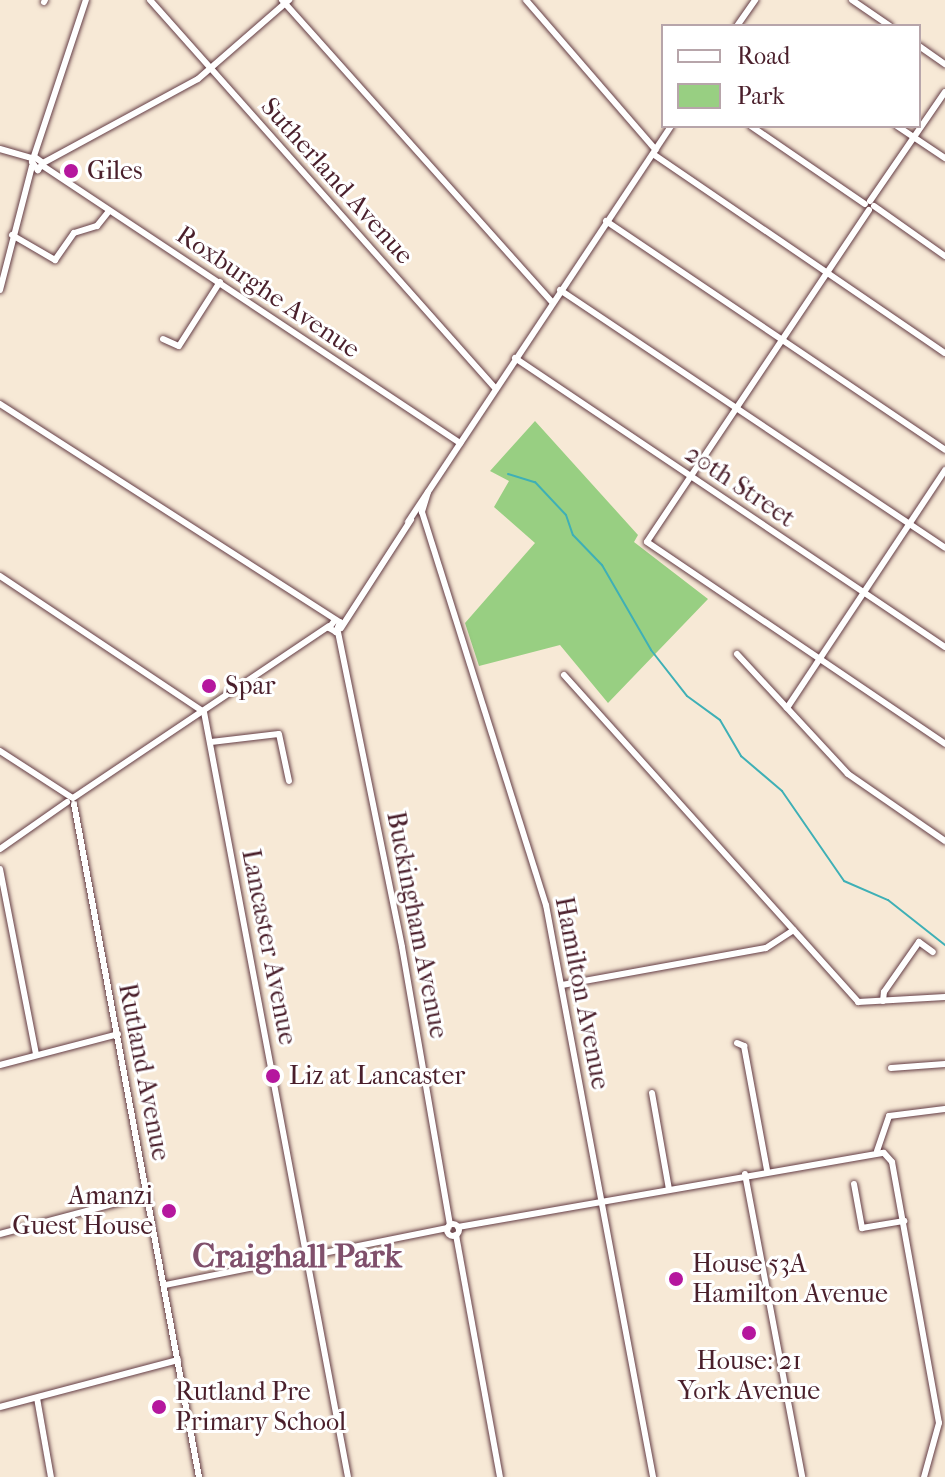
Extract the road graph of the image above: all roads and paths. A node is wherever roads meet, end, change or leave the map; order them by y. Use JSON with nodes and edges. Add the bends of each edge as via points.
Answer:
{"nodes":[{"id":1,"x":86,"y":0,"type":"edge"},
{"id":2,"x":150,"y":0,"type":"edge"},
{"id":3,"x":526,"y":0,"type":"edge"},
{"id":4,"x":755,"y":0,"type":"edge"},
{"id":5,"x":852,"y":0,"type":"edge"},
{"id":6,"x":285,"y":1,"type":"edge"},
{"id":7,"x":741,"y":24,"type":"edge"},
{"id":8,"x":887,"y":24,"type":"edge"},
{"id":9,"x":921,"y":47,"type":"edge"},
{"id":10,"x":945,"y":64,"type":"edge"},
{"id":11,"x":212,"y":70,"type":"junction"},
{"id":12,"x":945,"y":92,"type":"edge"},
{"id":13,"x":921,"y":127,"type":"edge"},
{"id":14,"x":670,"y":128,"type":"edge"},
{"id":15,"x":754,"y":128,"type":"edge"},
{"id":16,"x":900,"y":128,"type":"edge"},
{"id":17,"x":920,"y":128,"type":"edge"},
{"id":18,"x":914,"y":137,"type":"junction"},
{"id":19,"x":0,"y":149,"type":"edge"},
{"id":20,"x":655,"y":152,"type":"junction"},
{"id":21,"x":945,"y":158,"type":"edge"},
{"id":22,"x":37,"y":164,"type":"junction"},
{"id":23,"x":869,"y":205,"type":"junction"},
{"id":24,"x":109,"y":211,"type":"junction"},
{"id":25,"x":606,"y":221,"type":"junction"},
{"id":26,"x":12,"y":235,"type":"junction"},
{"id":27,"x":945,"y":256,"type":"edge"},
{"id":28,"x":824,"y":271,"type":"junction"},
{"id":29,"x":220,"y":282,"type":"junction"},
{"id":30,"x":0,"y":290,"type":"edge"},
{"id":31,"x":560,"y":290,"type":"junction"},
{"id":32,"x":552,"y":302,"type":"junction"},
{"id":33,"x":163,"y":339,"type":"dead end"},
{"id":34,"x":779,"y":339,"type":"junction"},
{"id":35,"x":945,"y":353,"type":"edge"},
{"id":36,"x":515,"y":358,"type":"junction"},
{"id":37,"x":495,"y":388,"type":"junction"},
{"id":38,"x":0,"y":404,"type":"edge"},
{"id":39,"x":734,"y":408,"type":"junction"},
{"id":40,"x":460,"y":443,"type":"junction"},
{"id":41,"x":945,"y":450,"type":"edge"},
{"id":42,"x":945,"y":470,"type":"edge"},
{"id":43,"x":688,"y":476,"type":"junction"},
{"id":44,"x":418,"y":510,"type":"junction"},
{"id":45,"x":909,"y":524,"type":"junction"},
{"id":46,"x":945,"y":548,"type":"edge"},
{"id":47,"x":0,"y":576,"type":"edge"},
{"id":48,"x":863,"y":592,"type":"junction"},
{"id":49,"x":335,"y":627,"type":"junction"},
{"id":50,"x":945,"y":647,"type":"edge"},
{"id":51,"x":737,"y":654,"type":"dead end"},
{"id":52,"x":819,"y":660,"type":"junction"},
{"id":53,"x":564,"y":675,"type":"dead end"},
{"id":54,"x":787,"y":708,"type":"junction"},
{"id":55,"x":204,"y":712,"type":"junction"},
{"id":56,"x":211,"y":742,"type":"junction"},
{"id":57,"x":945,"y":744,"type":"edge"},
{"id":58,"x":0,"y":751,"type":"edge"},
{"id":59,"x":289,"y":781,"type":"dead end"},
{"id":60,"x":71,"y":802,"type":"junction"},
{"id":61,"x":945,"y":841,"type":"edge"},
{"id":62,"x":0,"y":849,"type":"edge"},
{"id":63,"x":0,"y":869,"type":"edge"},
{"id":64,"x":794,"y":930,"type":"junction"},
{"id":65,"x":933,"y":952,"type":"dead end"},
{"id":66,"x":562,"y":985,"type":"junction"},
{"id":67,"x":945,"y":997,"type":"edge"},
{"id":68,"x":883,"y":1001,"type":"junction"},
{"id":69,"x":118,"y":1034,"type":"junction"},
{"id":70,"x":737,"y":1043,"type":"dead end"},
{"id":71,"x":36,"y":1055,"type":"junction"},
{"id":72,"x":945,"y":1064,"type":"edge"},
{"id":73,"x":0,"y":1065,"type":"edge"},
{"id":74,"x":891,"y":1068,"type":"dead end"},
{"id":75,"x":652,"y":1093,"type":"dead end"},
{"id":76,"x":945,"y":1109,"type":"edge"},
{"id":77,"x":881,"y":1152,"type":"junction"},
{"id":78,"x":767,"y":1170,"type":"junction"},
{"id":79,"x":745,"y":1174,"type":"junction"},
{"id":80,"x":854,"y":1184,"type":"dead end"},
{"id":81,"x":669,"y":1189,"type":"junction"},
{"id":82,"x":147,"y":1195,"type":"junction"},
{"id":83,"x":603,"y":1203,"type":"junction"},
{"id":84,"x":904,"y":1221,"type":"junction"},
{"id":85,"x":454,"y":1230,"type":"junction"},
{"id":86,"x":0,"y":1234,"type":"edge"},
{"id":87,"x":307,"y":1258,"type":"junction"},
{"id":88,"x":165,"y":1285,"type":"junction"},
{"id":89,"x":178,"y":1360,"type":"junction"},
{"id":90,"x":37,"y":1398,"type":"junction"},
{"id":91,"x":0,"y":1407,"type":"edge"},
{"id":92,"x":51,"y":1477,"type":"edge"},
{"id":93,"x":199,"y":1477,"type":"edge"},
{"id":94,"x":348,"y":1477,"type":"edge"},
{"id":95,"x":500,"y":1477,"type":"edge"},
{"id":96,"x":653,"y":1477,"type":"edge"},
{"id":97,"x":802,"y":1477,"type":"edge"},
{"id":98,"x":924,"y":1477,"type":"edge"}],
"edges":[{"from":1,"to":22,"type":"street"},
{"from":2,"to":11,"type":"street","name":"Sutherland Avenue"},
{"from":3,"to":20,"type":"street"},
{"from":4,"to":7,"type":"street"},
{"from":5,"to":8,"type":"street"},
{"from":6,"to":11,"type":"street"},
{"from":6,"to":32,"type":"street"},
{"from":9,"to":10,"type":"street"},
{"from":11,"to":22,"type":"street"},
{"from":11,"to":37,"type":"street","name":"Sutherland Avenue"},
{"from":12,"to":13,"type":"street"},
{"from":14,"to":20,"type":"street"},
{"from":15,"to":23,"type":"street"},
{"from":16,"to":18,"type":"street"},
{"from":17,"to":18,"type":"street"},
{"from":18,"to":21,"type":"street"},
{"from":18,"to":23,"type":"street"},
{"from":19,"to":22,"type":"street","name":"Roxburghe Avenue"},
{"from":20,"to":25,"type":"street"},
{"from":20,"to":28,"type":"street"},
{"from":22,"to":24,"type":"street","name":"Roxburghe Avenue"},
{"from":22,"to":26,"type":"street"},
{"from":23,"to":27,"type":"street"},
{"from":23,"to":28,"type":"street"},
{"from":24,"to":26,"type":"street","via":[[94,228],[74,233],[55,260]]},
{"from":24,"to":29,"type":"street","name":"Roxburghe Avenue"},
{"from":25,"to":31,"type":"street"},
{"from":25,"to":34,"type":"street"},
{"from":26,"to":30,"type":"street"},
{"from":28,"to":34,"type":"street"},
{"from":28,"to":35,"type":"street"},
{"from":29,"to":33,"type":"street","via":[[179,346]]},
{"from":29,"to":40,"type":"street","name":"Roxburghe Avenue"},
{"from":31,"to":32,"type":"street"},
{"from":31,"to":39,"type":"street"},
{"from":32,"to":36,"type":"street"},
{"from":34,"to":39,"type":"street"},
{"from":34,"to":41,"type":"street"},
{"from":36,"to":37,"type":"street"},
{"from":36,"to":43,"type":"street","name":"20th Street"},
{"from":37,"to":40,"type":"street"},
{"from":38,"to":49,"type":"street"},
{"from":39,"to":43,"type":"street"},
{"from":39,"to":45,"type":"street"},
{"from":40,"to":44,"type":"street"},
{"from":42,"to":45,"type":"street"},
{"from":43,"to":48,"type":"street","name":"20th Street"},
{"from":43,"to":52,"type":"street","via":[[646,538],[657,553]]},
{"from":44,"to":49,"type":"street"},
{"from":44,"to":66,"type":"street","name":"Hamilton Avenue","via":[[530,844]]},
{"from":45,"to":46,"type":"street"},
{"from":45,"to":48,"type":"street"},
{"from":47,"to":55,"type":"street"},
{"from":48,"to":50,"type":"street","name":"20th Street"},
{"from":48,"to":52,"type":"street"},
{"from":49,"to":55,"type":"street"},
{"from":49,"to":85,"type":"street","name":"Buckingham Avenue","via":[[344,648]]},
{"from":51,"to":54,"type":"street"},
{"from":52,"to":54,"type":"street"},
{"from":52,"to":57,"type":"street"},
{"from":53,"to":64,"type":"street"},
{"from":54,"to":61,"type":"street","via":[[848,774]]},
{"from":55,"to":56,"type":"street","name":"Lancaster Avenue"},
{"from":55,"to":60,"type":"street"},
{"from":56,"to":59,"type":"street","via":[[279,734]]},
{"from":56,"to":87,"type":"street","name":"Lancaster Avenue"},
{"from":58,"to":60,"type":"street","name":"Rutland Avenue"},
{"from":60,"to":62,"type":"street"},
{"from":60,"to":69,"type":"street","name":"Rutland Avenue"},
{"from":63,"to":71,"type":"street"},
{"from":64,"to":66,"type":"street","via":[[758,950]]},
{"from":64,"to":68,"type":"street","via":[[858,1002]]},
{"from":65,"to":68,"type":"street","via":[[919,942]]},
{"from":66,"to":83,"type":"street","name":"Hamilton Avenue"},
{"from":67,"to":68,"type":"street"},
{"from":69,"to":71,"type":"street"},
{"from":69,"to":82,"type":"street","name":"Rutland Avenue"},
{"from":70,"to":78,"type":"street","via":[[744,1046]]},
{"from":71,"to":73,"type":"street"},
{"from":72,"to":74,"type":"street"},
{"from":75,"to":81,"type":"street"},
{"from":76,"to":77,"type":"street","via":[[889,1116]]},
{"from":77,"to":78,"type":"street"},
{"from":77,"to":84,"type":"street","via":[[892,1162]]},
{"from":78,"to":79,"type":"street"},
{"from":79,"to":81,"type":"street"},
{"from":79,"to":97,"type":"street"},
{"from":80,"to":84,"type":"street","via":[[862,1228]]},
{"from":81,"to":83,"type":"street"},
{"from":82,"to":86,"type":"street"},
{"from":82,"to":88,"type":"street","name":"Rutland Avenue"},
{"from":83,"to":85,"type":"street"},
{"from":83,"to":96,"type":"street","name":"Hamilton Avenue"},
{"from":84,"to":98,"type":"street","via":[[939,1423]]},
{"from":85,"to":87,"type":"street"},
{"from":85,"to":95,"type":"street","name":"Buckingham Avenue"},
{"from":87,"to":88,"type":"street"},
{"from":87,"to":94,"type":"street","name":"Lancaster Avenue"},
{"from":88,"to":89,"type":"street","name":"Rutland Avenue"},
{"from":89,"to":90,"type":"street"},
{"from":89,"to":93,"type":"street","name":"Rutland Avenue"},
{"from":90,"to":91,"type":"street"},
{"from":90,"to":92,"type":"street"}]}
